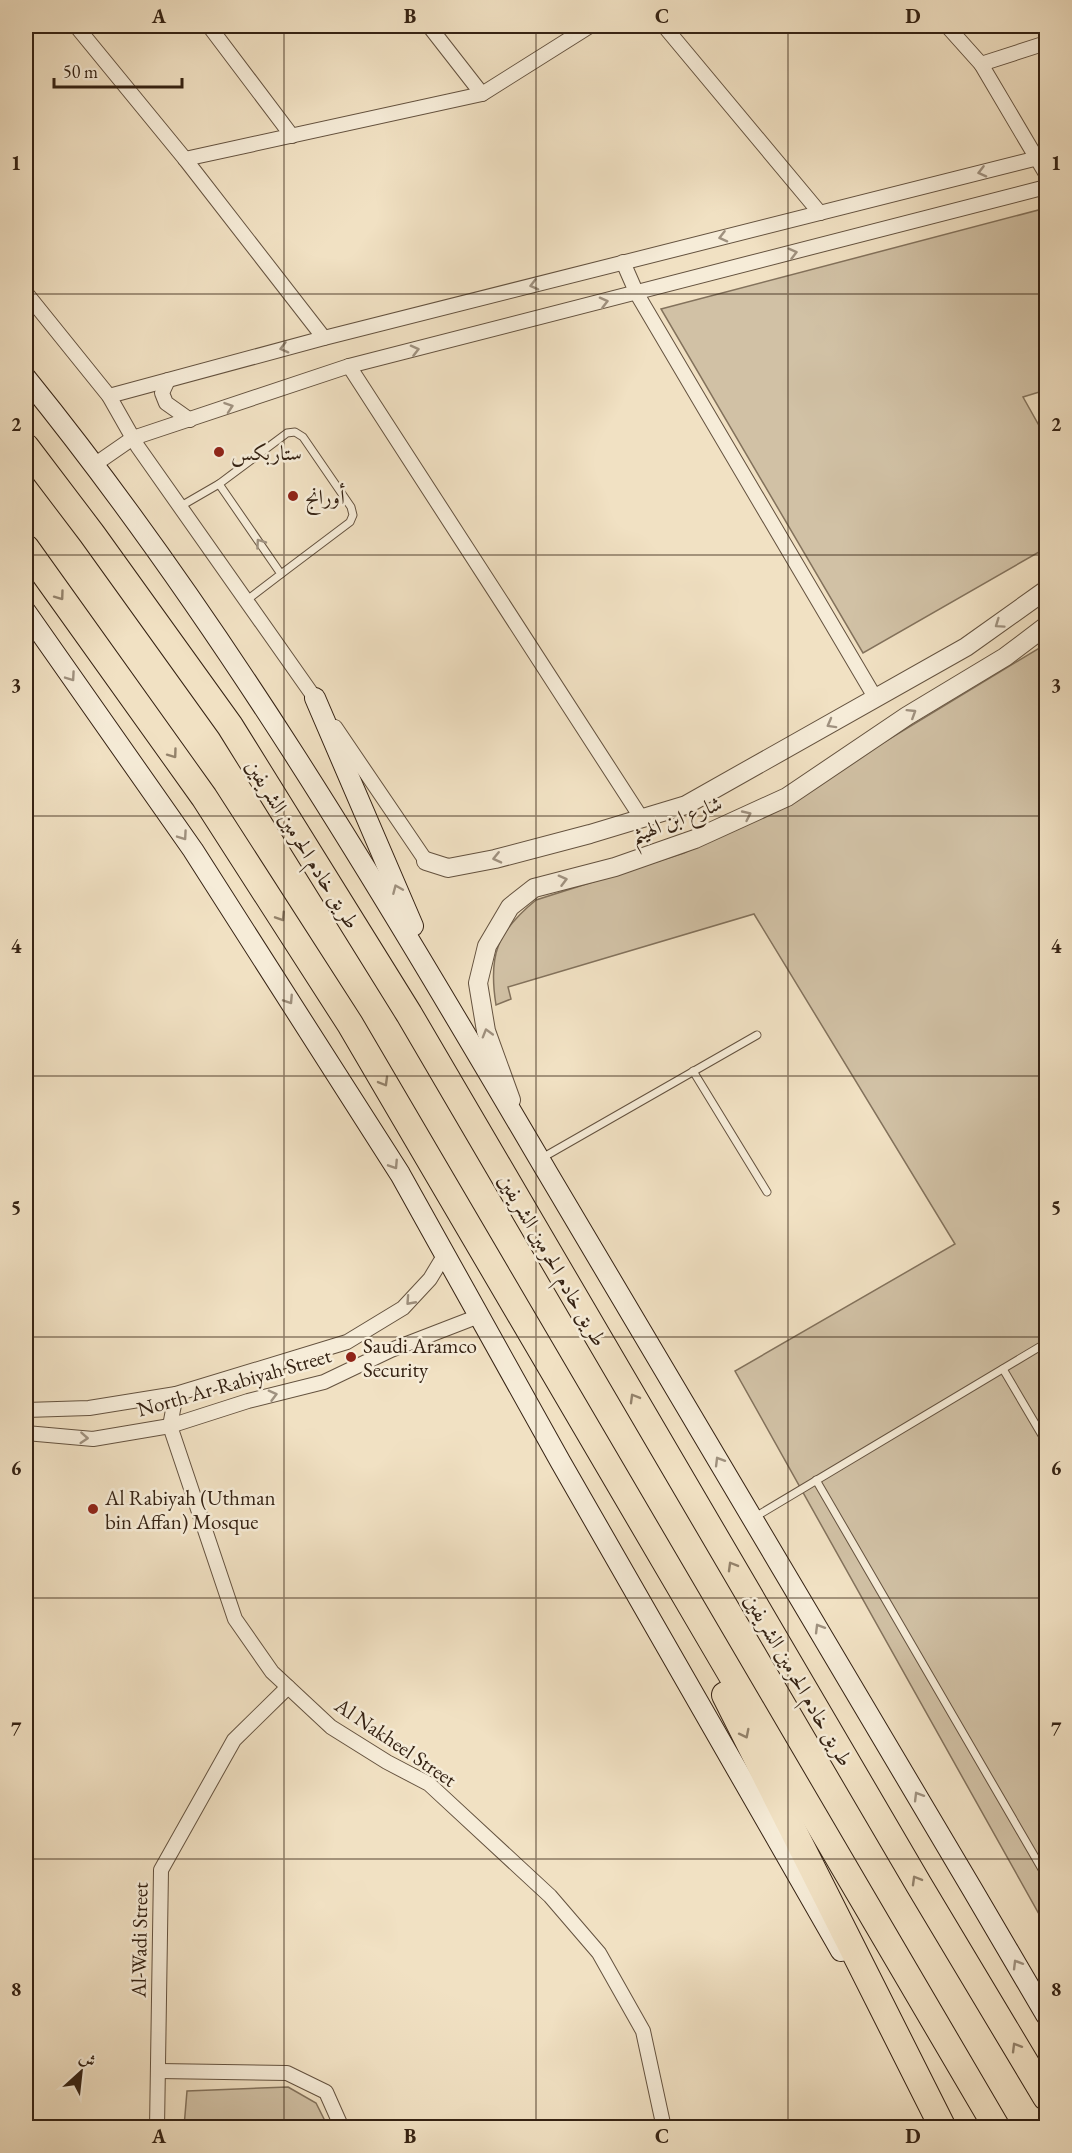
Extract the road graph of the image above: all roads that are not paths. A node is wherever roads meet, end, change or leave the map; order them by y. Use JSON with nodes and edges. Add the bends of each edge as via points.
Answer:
{"nodes":[{"id":1,"x":76,"y":26,"type":"edge"},
{"id":2,"x":209,"y":26,"type":"edge"},
{"id":3,"x":429,"y":26,"type":"edge"},
{"id":4,"x":590,"y":26,"type":"edge"},
{"id":5,"x":664,"y":26,"type":"edge"},
{"id":6,"x":948,"y":26,"type":"edge"},
{"id":7,"x":1045,"y":26,"type":"edge"},
{"id":8,"x":1047,"y":34,"type":"edge"},
{"id":9,"x":1047,"y":43,"type":"edge"},
{"id":10,"x":981,"y":64,"type":"junction"},
{"id":11,"x":482,"y":94,"type":"junction"},
{"id":12,"x":292,"y":136,"type":"junction"},
{"id":13,"x":1042,"y":157,"type":"edge"},
{"id":14,"x":185,"y":159,"type":"junction"},
{"id":15,"x":1047,"y":174,"type":"edge"},
{"id":16,"x":1047,"y":187,"type":"edge"},
{"id":17,"x":820,"y":213,"type":"junction"},
{"id":18,"x":623,"y":262,"type":"junction"},
{"id":19,"x":26,"y":293,"type":"edge"},
{"id":20,"x":637,"y":294,"type":"junction"},
{"id":21,"x":324,"y":338,"type":"junction"},
{"id":22,"x":349,"y":366,"type":"junction"},
{"id":23,"x":26,"y":378,"type":"edge"},
{"id":24,"x":168,"y":380,"type":"junction"},
{"id":25,"x":109,"y":396,"type":"junction"},
{"id":26,"x":189,"y":420,"type":"junction"},
{"id":27,"x":133,"y":438,"type":"junction"},
{"id":28,"x":26,"y":447,"type":"edge"},
{"id":29,"x":94,"y":465,"type":"junction"},
{"id":30,"x":219,"y":484,"type":"junction"},
{"id":31,"x":181,"y":506,"type":"junction"},
{"id":32,"x":26,"y":548,"type":"edge"},
{"id":33,"x":281,"y":574,"type":"junction"},
{"id":34,"x":1047,"y":590,"type":"edge"},
{"id":35,"x":247,"y":600,"type":"junction"},
{"id":36,"x":26,"y":612,"type":"edge"},
{"id":37,"x":1047,"y":626,"type":"edge"},
{"id":38,"x":315,"y":698,"type":"junction"},
{"id":39,"x":876,"y":699,"type":"junction"},
{"id":40,"x":642,"y":819,"type":"junction"},
{"id":41,"x":426,"y":861,"type":"joint"},
{"id":42,"x":445,"y":1000,"type":"junction"},
{"id":43,"x":757,"y":1035,"type":"dead end"},
{"id":44,"x":693,"y":1071,"type":"junction"},
{"id":45,"x":521,"y":1127,"type":"junction"},
{"id":46,"x":540,"y":1160,"type":"junction"},
{"id":47,"x":767,"y":1192,"type":"dead end"},
{"id":48,"x":445,"y":1254,"type":"junction"},
{"id":49,"x":479,"y":1316,"type":"junction"},
{"id":50,"x":1047,"y":1343,"type":"edge"},
{"id":51,"x":1003,"y":1369,"type":"junction"},
{"id":52,"x":176,"y":1394,"type":"junction"},
{"id":53,"x":26,"y":1410,"type":"edge"},
{"id":54,"x":170,"y":1426,"type":"junction"},
{"id":55,"x":26,"y":1433,"type":"edge"},
{"id":56,"x":1047,"y":1442,"type":"edge"},
{"id":57,"x":615,"y":1475,"type":"junction"},
{"id":58,"x":816,"y":1480,"type":"junction"},
{"id":59,"x":753,"y":1518,"type":"junction"},
{"id":60,"x":288,"y":1687,"type":"junction"},
{"id":61,"x":1047,"y":1876,"type":"edge"},
{"id":62,"x":1047,"y":2014,"type":"edge"},
{"id":63,"x":159,"y":2071,"type":"junction"},
{"id":64,"x":1047,"y":2097,"type":"edge"},
{"id":65,"x":157,"y":2127,"type":"edge"},
{"id":66,"x":342,"y":2127,"type":"edge"},
{"id":67,"x":664,"y":2127,"type":"edge"},
{"id":68,"x":942,"y":2127,"type":"edge"},
{"id":69,"x":997,"y":2127,"type":"edge"}],
"edges":[{"from":1,"to":14,"type":"street"},
{"from":2,"to":12,"type":"street"},
{"from":3,"to":11,"type":"street"},
{"from":4,"to":11,"type":"street"},
{"from":5,"to":17,"type":"street"},
{"from":6,"to":10,"type":"street"},
{"from":7,"to":8,"type":"street"},
{"from":9,"to":10,"type":"street"},
{"from":10,"to":13,"type":"street"},
{"from":11,"to":12,"type":"street"},
{"from":12,"to":14,"type":"street"},
{"from":13,"to":15,"type":"street"},
{"from":13,"to":17,"type":"street","one_way":true},
{"from":14,"to":21,"type":"street"},
{"from":20,"to":16,"type":"street","one_way":true},
{"from":17,"to":18,"type":"street","one_way":true},
{"from":18,"to":20,"type":"street"},
{"from":18,"to":21,"type":"street","one_way":true},
{"from":19,"to":25,"type":"street"},
{"from":22,"to":20,"type":"street","one_way":true},
{"from":20,"to":39,"type":"street"},
{"from":21,"to":24,"type":"street","one_way":true},
{"from":26,"to":22,"type":"street","one_way":true},
{"from":22,"to":40,"type":"street"},
{"from":23,"to":29,"type":"main road"},
{"from":24,"to":25,"type":"street"},
{"from":24,"to":26,"type":"street","via":[[162,393],[166,403]]},
{"from":25,"to":27,"type":"street"},
{"from":26,"to":27,"type":"street"},
{"from":27,"to":29,"type":"street"},
{"from":27,"to":31,"type":"street"},
{"from":64,"to":28,"type":"highway","name":"طريق خادم الحرمين الشريفين","one_way":true,"via":[[409,1014],[230,726]]},
{"from":29,"to":42,"type":"main road","via":[[227,651],[354,846]]},
{"from":30,"to":31,"type":"lane"},
{"from":33,"to":30,"type":"lane","one_way":true},
{"from":30,"to":33,"type":"lane","via":[[287,433],[295,432],[309,446],[353,515],[350,522]]},
{"from":31,"to":35,"type":"street"},
{"from":32,"to":57,"type":"highway","one_way":true,"via":[[204,797],[350,1024]]},
{"from":33,"to":35,"type":"lane"},
{"from":34,"to":39,"type":"street","name":"شارع ابن الهيثم","one_way":true,"via":[[966,647]]},
{"from":35,"to":38,"type":"street"},
{"from":36,"to":48,"type":"main road","one_way":true,"via":[[193,850],[400,1174]]},
{"from":45,"to":37,"type":"street","name":"شارع ابن الهيثم","one_way":true,"via":[[486,1031],[478,983],[487,946],[510,907],[534,888],[615,867],[695,839],[788,797]]},
{"from":38,"to":41,"type":"street"},
{"from":42,"to":38,"type":"main road","one_way":true},
{"from":39,"to":40,"type":"street","name":"شارع ابن الهيثم","one_way":true,"via":[[686,805]]},
{"from":40,"to":41,"type":"street","name":"شارع ابن الهيثم","one_way":true,"via":[[448,868]]},
{"from":42,"to":45,"type":"main road"},
{"from":43,"to":44,"type":"lane"},
{"from":44,"to":46,"type":"lane"},
{"from":44,"to":47,"type":"lane"},
{"from":45,"to":46,"type":"main road"},
{"from":59,"to":46,"type":"main road","one_way":true},
{"from":48,"to":49,"type":"main road"},
{"from":48,"to":52,"type":"street","name":"North Ar-Rabiyah Street","one_way":true,"via":[[430,1279],[403,1308],[347,1342]]},
{"from":54,"to":49,"type":"street","name":"North Ar-Rabiyah Street","one_way":true,"via":[[324,1382]]},
{"from":49,"to":68,"type":"main road"},
{"from":50,"to":51,"type":"lane"},
{"from":51,"to":56,"type":"lane"},
{"from":51,"to":58,"type":"lane"},
{"from":52,"to":53,"type":"street","name":"North Ar-Rabiyah Street","via":[[89,1408]]},
{"from":52,"to":54,"type":"street","name":"Al Nakheel Street"},
{"from":55,"to":54,"type":"street","name":"North Ar-Rabiyah Street","one_way":true,"via":[[93,1439]]},
{"from":54,"to":60,"type":"street","name":"Al Nakheel Street","via":[[235,1619],[272,1672]]},
{"from":57,"to":68,"type":"highway","one_way":true},
{"from":57,"to":69,"type":"highway"},
{"from":58,"to":59,"type":"lane"},
{"from":58,"to":61,"type":"lane"},
{"from":62,"to":59,"type":"main road","one_way":true},
{"from":60,"to":63,"type":"street","name":"Al-Wadi Street","via":[[234,1740],[161,1870]]},
{"from":60,"to":67,"type":"street","name":"Al Nakheel Street","via":[[332,1727],[429,1784],[550,1896],[599,1953],[643,2031]]},
{"from":63,"to":65,"type":"street","name":"Al-Wadi Street"},
{"from":63,"to":66,"type":"street","via":[[287,2073],[326,2092]]}]}
